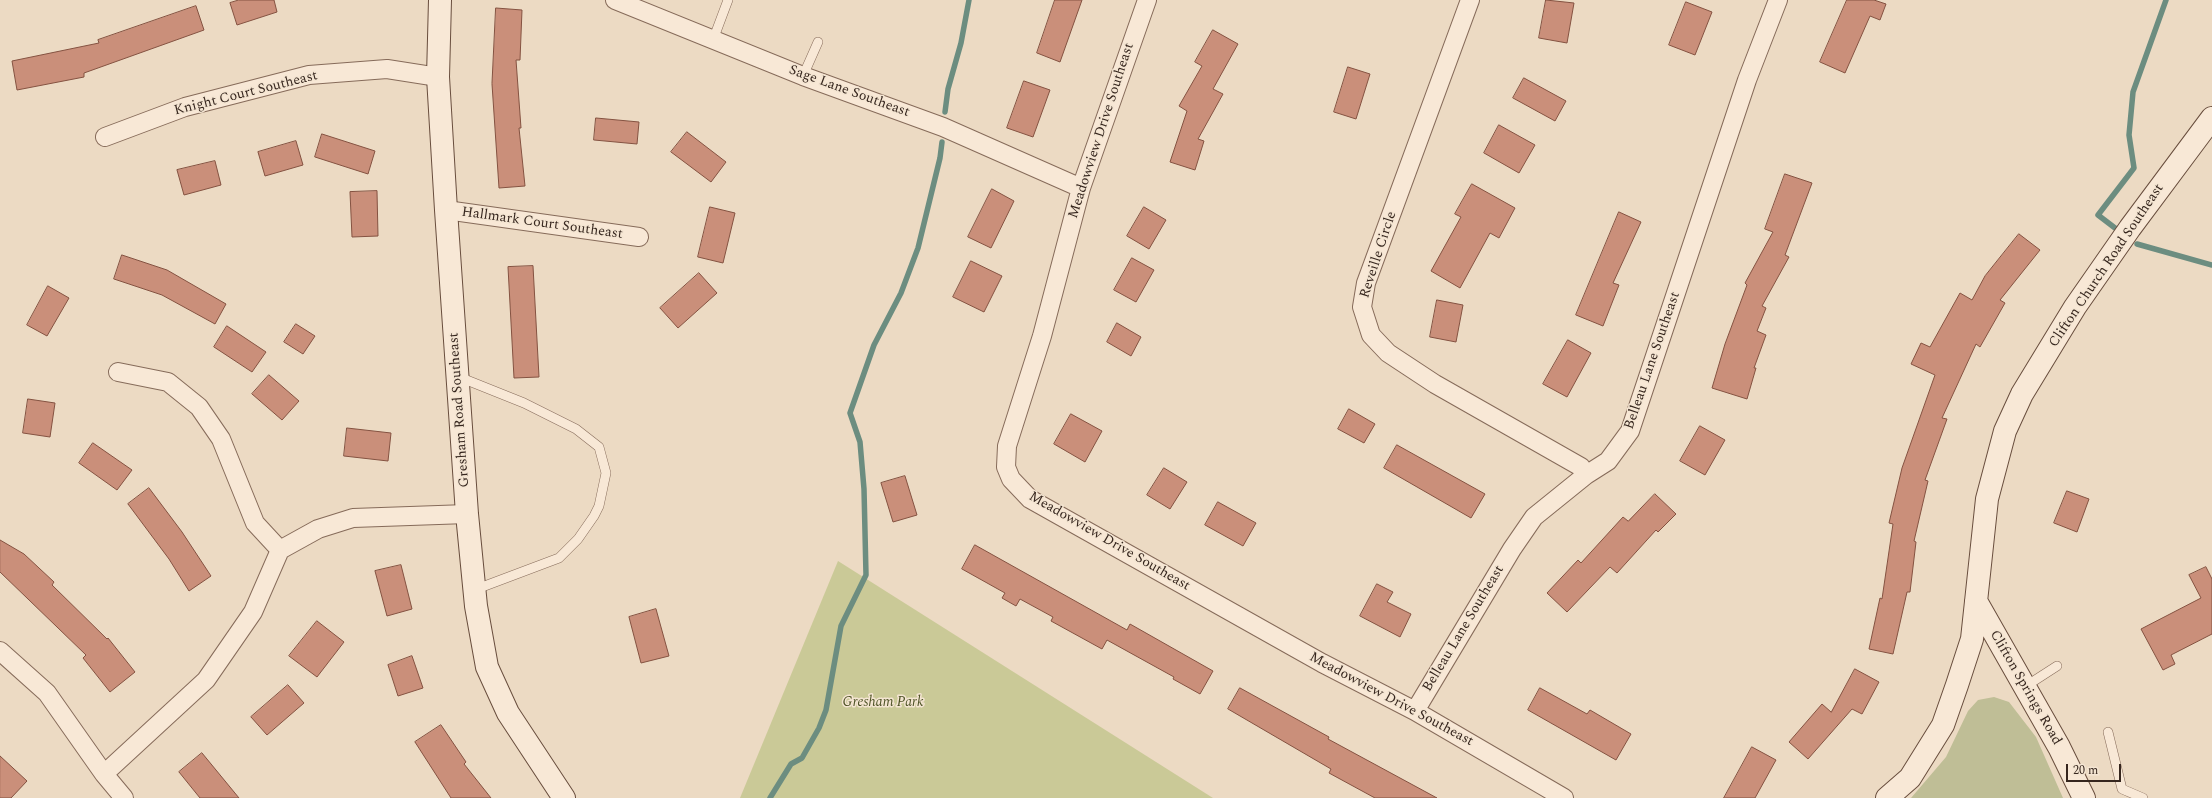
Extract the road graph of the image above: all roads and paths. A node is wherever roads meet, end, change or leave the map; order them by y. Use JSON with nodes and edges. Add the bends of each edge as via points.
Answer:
{"nodes":[{"id":1,"x":440,"y":0,"type":"edge"},
{"id":2,"x":615,"y":0,"type":"edge"},
{"id":3,"x":728,"y":0,"type":"edge"},
{"id":4,"x":1147,"y":0,"type":"edge"},
{"id":5,"x":1470,"y":0,"type":"edge"},
{"id":6,"x":1778,"y":0,"type":"edge"},
{"id":7,"x":713,"y":40,"type":"junction"},
{"id":8,"x":818,"y":42,"type":"dead end"},
{"id":9,"x":803,"y":76,"type":"junction"},
{"id":10,"x":438,"y":77,"type":"junction"},
{"id":11,"x":2212,"y":118,"type":"edge"},
{"id":12,"x":105,"y":137,"type":"dead end"},
{"id":13,"x":1081,"y":188,"type":"junction"},
{"id":14,"x":446,"y":210,"type":"junction"},
{"id":15,"x":639,"y":237,"type":"dead end"},
{"id":16,"x":118,"y":372,"type":"dead end"},
{"id":17,"x":457,"y":377,"type":"junction"},
{"id":18,"x":1586,"y":475,"type":"junction"},
{"id":19,"x":467,"y":514,"type":"junction"},
{"id":20,"x":280,"y":550,"type":"junction"},
{"id":21,"x":474,"y":590,"type":"junction"},
{"id":22,"x":1976,"y":601,"type":"junction"},
{"id":23,"x":0,"y":651,"type":"edge"},
{"id":24,"x":2056,"y":666,"type":"dead end"},
{"id":25,"x":2026,"y":686,"type":"junction"},
{"id":26,"x":1415,"y":711,"type":"junction"},
{"id":27,"x":2108,"y":732,"type":"dead end"},
{"id":28,"x":104,"y":774,"type":"junction"},
{"id":29,"x":124,"y":798,"type":"edge"},
{"id":30,"x":564,"y":798,"type":"edge"},
{"id":31,"x":1564,"y":798,"type":"edge"},
{"id":32,"x":1887,"y":798,"type":"edge"},
{"id":33,"x":2084,"y":798,"type":"edge"},
{"id":34,"x":2143,"y":798,"type":"edge"}],
"edges":[{"from":1,"to":10,"type":"street","name":"Gresham Road Southeast"},
{"from":2,"to":7,"type":"street","name":"Sage Lane Southeast"},
{"from":3,"to":7,"type":"lane"},
{"from":4,"to":13,"type":"street","name":"Meadowview Drive Southeast"},
{"from":5,"to":18,"type":"street","name":"Reveille Circle","via":[[1366,284],[1362,307],[1371,335],[1388,353],[1435,384],[1581,467]]},
{"from":6,"to":18,"type":"street","name":"Belleau Lane Southeast","via":[[1747,80],[1630,431],[1608,461]]},
{"from":7,"to":9,"type":"street","name":"Sage Lane Southeast"},
{"from":8,"to":9,"type":"lane"},
{"from":9,"to":13,"type":"street","name":"Sage Lane Southeast","via":[[943,127]]},
{"from":10,"to":12,"type":"street","name":"Knight Court Southeast","via":[[387,69],[309,75],[185,106]]},
{"from":10,"to":14,"type":"street","name":"Gresham Road Southeast"},
{"from":11,"to":22,"type":"street","name":"Clifton Church Road Southeast","via":[[2130,228],[2075,308],[2022,394],[2004,431],[1988,499]]},
{"from":13,"to":26,"type":"street","name":"Meadowview Drive Southeast","via":[[1042,336],[1007,446],[1006,467],[1011,479],[1030,499],[1322,663]]},
{"from":14,"to":15,"type":"street","name":"Hallmark Court Southeast"},
{"from":14,"to":17,"type":"street","name":"Gresham Road Southeast"},
{"from":16,"to":20,"type":"street","via":[[168,382],[199,407],[221,440],[255,523]]},
{"from":17,"to":19,"type":"street","name":"Gresham Road Southeast"},
{"from":17,"to":21,"type":"lane","via":[[524,403],[576,429],[599,446],[606,473],[599,506],[594,516],[578,539],[559,558]]},
{"from":18,"to":26,"type":"street","name":"Belleau Lane Southeast","via":[[1534,516]]},
{"from":19,"to":20,"type":"street","via":[[353,518],[318,529]]},
{"from":19,"to":21,"type":"street","name":"Gresham Road Southeast"},
{"from":20,"to":28,"type":"street","via":[[253,612],[206,680]]},
{"from":21,"to":30,"type":"street","name":"Gresham Road Southeast","via":[[487,667],[508,713]]},
{"from":22,"to":25,"type":"street","name":"Clifton Springs Road"},
{"from":22,"to":32,"type":"street","name":"Clifton Church Road Southeast","via":[[1972,639],[1943,725],[1910,778]]},
{"from":23,"to":28,"type":"street","via":[[47,693]]},
{"from":24,"to":25,"type":"lane"},
{"from":25,"to":33,"type":"street","name":"Clifton Springs Road"},
{"from":26,"to":31,"type":"street","name":"Meadowview Drive Southeast"},
{"from":27,"to":34,"type":"lane","via":[[2122,789]]},
{"from":28,"to":29,"type":"street"}]}
